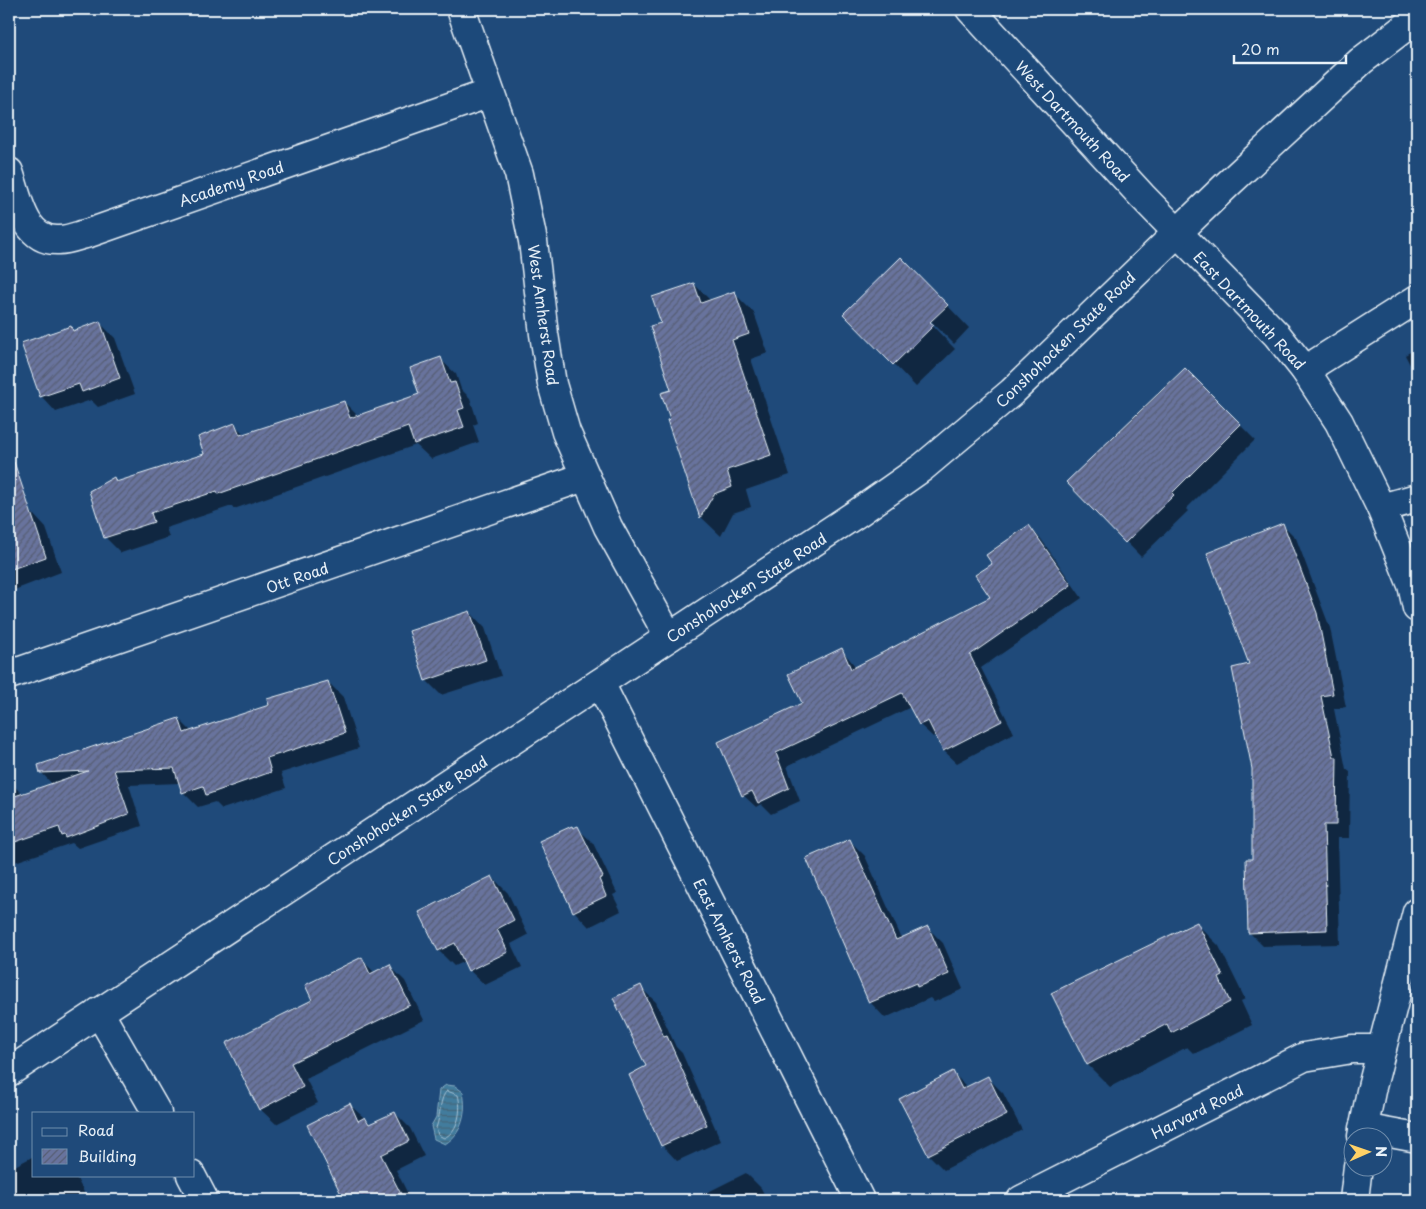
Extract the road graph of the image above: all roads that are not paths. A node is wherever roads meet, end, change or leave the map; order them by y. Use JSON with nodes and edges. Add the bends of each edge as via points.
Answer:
{"nodes":[{"id":1,"x":461,"y":9,"type":"edge"},
{"id":2,"x":970,"y":9,"type":"edge"},
{"id":3,"x":1417,"y":18,"type":"edge"},
{"id":4,"x":490,"y":93,"type":"junction"},
{"id":5,"x":9,"y":172,"type":"edge"},
{"id":6,"x":1177,"y":232,"type":"junction"},
{"id":7,"x":1417,"y":299,"type":"edge"},
{"id":8,"x":1305,"y":370,"type":"junction"},
{"id":9,"x":584,"y":477,"type":"junction"},
{"id":10,"x":1417,"y":498,"type":"edge"},
{"id":11,"x":1382,"y":508,"type":"junction"},
{"id":12,"x":1417,"y":608,"type":"edge"},
{"id":13,"x":669,"y":637,"type":"junction"},
{"id":14,"x":9,"y":675,"type":"edge"},
{"id":15,"x":600,"y":683,"type":"junction"},
{"id":16,"x":1417,"y":912,"type":"edge"},
{"id":17,"x":100,"y":1012,"type":"junction"},
{"id":18,"x":1382,"y":1049,"type":"junction"},
{"id":19,"x":9,"y":1072,"type":"edge"},
{"id":20,"x":156,"y":1112,"type":"edge"},
{"id":21,"x":1363,"y":1126,"type":"edge"},
{"id":22,"x":1394,"y":1135,"type":"edge"},
{"id":23,"x":1417,"y":1138,"type":"edge"},
{"id":24,"x":192,"y":1176,"type":"edge"},
{"id":25,"x":1357,"y":1176,"type":"edge"},
{"id":26,"x":204,"y":1200,"type":"edge"},
{"id":27,"x":860,"y":1200,"type":"edge"},
{"id":28,"x":1021,"y":1200,"type":"edge"},
{"id":29,"x":1354,"y":1200,"type":"edge"}],
"edges":[{"from":1,"to":4,"type":"street","name":"West Amherst Road"},
{"from":2,"to":6,"type":"street","name":"West Dartmouth Road"},
{"from":3,"to":6,"type":"street","name":"Conshohocken State Road","via":[[1361,61]]},
{"from":4,"to":5,"type":"street","name":"Academy Road","via":[[89,233],[60,240],[46,240],[35,234],[25,219]]},
{"from":4,"to":9,"type":"street","name":"West Amherst Road","via":[[519,174],[533,241],[552,384]]},
{"from":6,"to":8,"type":"street","name":"East Dartmouth Road","via":[[1277,335]]},
{"from":6,"to":13,"type":"street","name":"Conshohocken State Road","via":[[1012,392],[923,467]]},
{"from":7,"to":8,"type":"street"},
{"from":8,"to":11,"type":"street","name":"East Dartmouth Road","via":[[1339,422]]},
{"from":9,"to":13,"type":"street","name":"West Amherst Road"},
{"from":9,"to":14,"type":"street","name":"Ott Road"},
{"from":10,"to":11,"type":"street"},
{"from":11,"to":12,"type":"street","name":"East Dartmouth Road","via":[[1412,585]]},
{"from":13,"to":15,"type":"street","name":"Conshohocken State Road"},
{"from":15,"to":17,"type":"street","name":"Conshohocken State Road"},
{"from":15,"to":27,"type":"street","name":"East Amherst Road"},
{"from":16,"to":18,"type":"street"},
{"from":17,"to":19,"type":"street","name":"Conshohocken State Road"},
{"from":17,"to":20,"type":"street"},
{"from":18,"to":21,"type":"street"},
{"from":18,"to":28,"type":"street","name":"Harvard Road","via":[[1352,1049],[1304,1057]]},
{"from":22,"to":23,"type":"street"},
{"from":24,"to":26,"type":"street"},
{"from":25,"to":29,"type":"street"}]}
